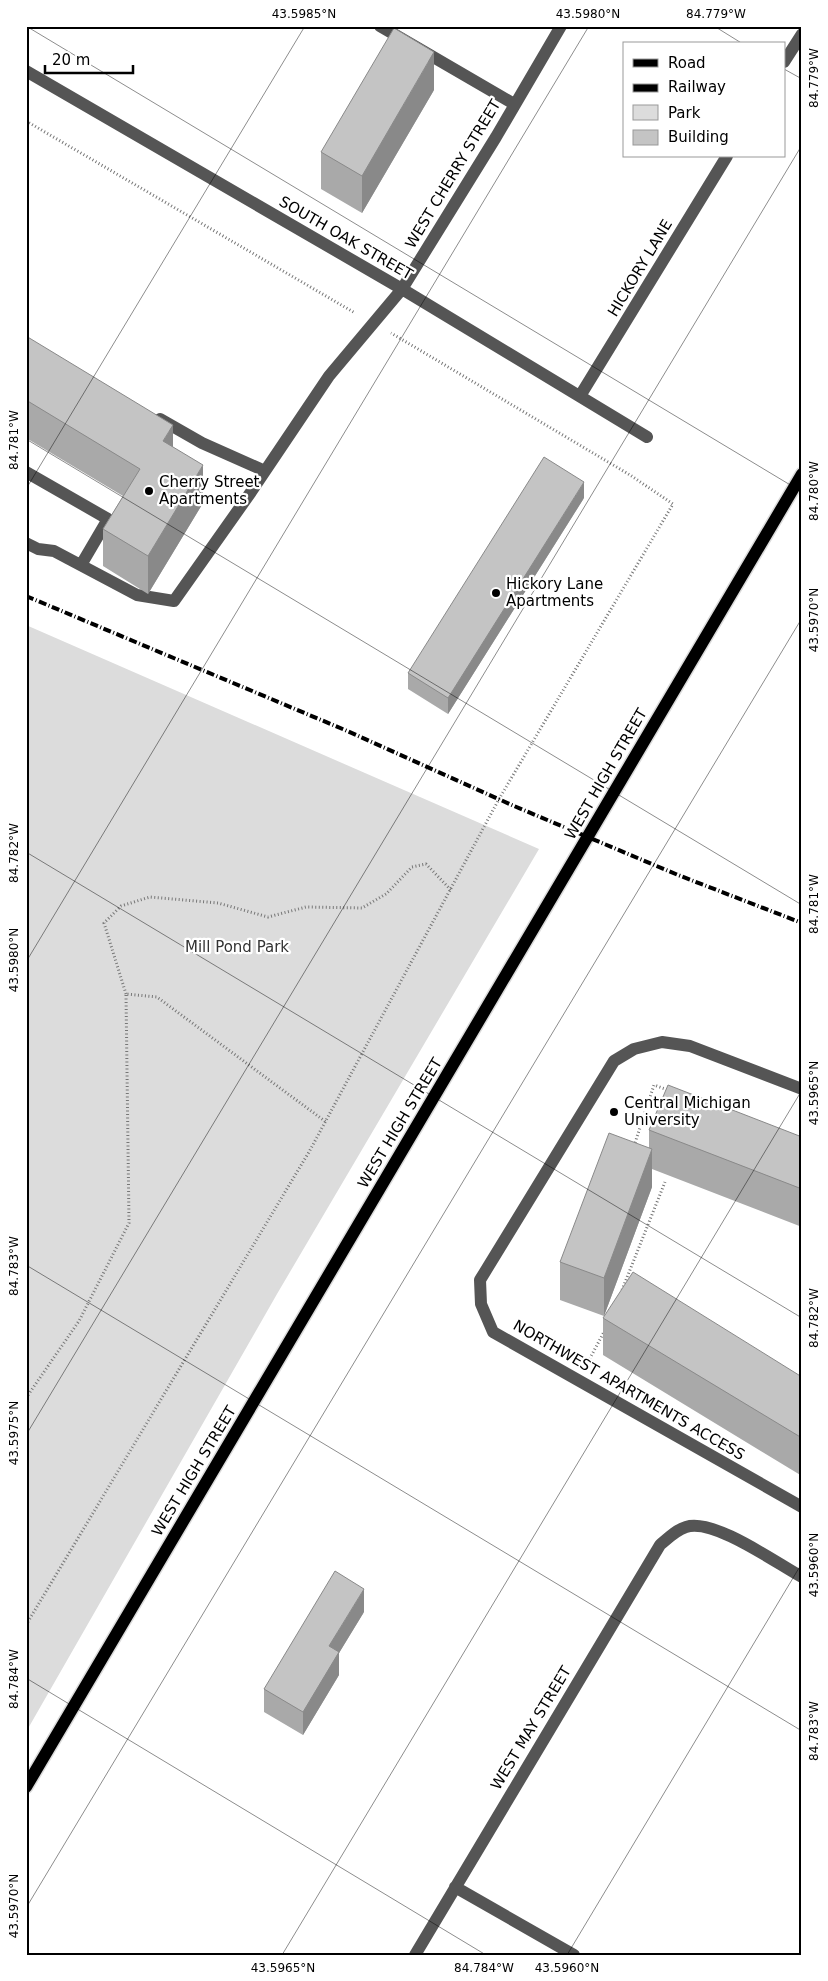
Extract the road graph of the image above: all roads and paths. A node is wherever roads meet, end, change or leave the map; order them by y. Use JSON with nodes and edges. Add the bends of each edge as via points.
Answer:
{"nodes":[{"id":1,"x":380,"y":26,"type":"edge"},
{"id":2,"x":561,"y":26,"type":"edge"},
{"id":3,"x":802,"y":34,"type":"edge"},
{"id":4,"x":786,"y":59,"type":"edge"},
{"id":5,"x":26,"y":71,"type":"edge"},
{"id":6,"x":514,"y":104,"type":"junction"},
{"id":7,"x":26,"y":121,"type":"edge"},
{"id":8,"x":726,"y":158,"type":"edge"},
{"id":9,"x":402,"y":289,"type":"junction"},
{"id":10,"x":373,"y":323,"type":"junction"},
{"id":11,"x":580,"y":396,"type":"junction"},
{"id":12,"x":152,"y":414,"type":"edge"},
{"id":13,"x":647,"y":437,"type":"dead end"},
{"id":14,"x":265,"y":471,"type":"junction"},
{"id":15,"x":26,"y":472,"type":"edge"},
{"id":16,"x":802,"y":474,"type":"edge"},
{"id":17,"x":26,"y":543,"type":"edge"},
{"id":18,"x":81,"y":565,"type":"junction"},
{"id":19,"x":451,"y":890,"type":"junction"},
{"id":20,"x":126,"y":994,"type":"junction"},
{"id":21,"x":802,"y":1089,"type":"edge"},
{"id":22,"x":671,"y":1092,"type":"edge"},
{"id":23,"x":326,"y":1122,"type":"junction"},
{"id":24,"x":634,"y":1147,"type":"edge"},
{"id":25,"x":665,"y":1182,"type":"dead end"},
{"id":26,"x":624,"y":1284,"type":"junction"},
{"id":27,"x":633,"y":1288,"type":"edge"},
{"id":28,"x":621,"y":1293,"type":"edge"},
{"id":29,"x":605,"y":1329,"type":"edge"},
{"id":30,"x":579,"y":1380,"type":"junction"},
{"id":31,"x":26,"y":1398,"type":"edge"},
{"id":32,"x":802,"y":1507,"type":"edge"},
{"id":33,"x":802,"y":1577,"type":"edge"},
{"id":34,"x":26,"y":1625,"type":"edge"},
{"id":35,"x":26,"y":1788,"type":"edge"},
{"id":36,"x":455,"y":1887,"type":"junction"},
{"id":37,"x":415,"y":1955,"type":"edge"},
{"id":38,"x":574,"y":1955,"type":"edge"}],
"edges":[{"from":1,"to":6,"type":"street"},
{"from":2,"to":6,"type":"street","name":"WEST CHERRY STREET"},
{"from":3,"to":4,"type":"street"},
{"from":5,"to":9,"type":"street","name":"SOUTH OAK STREET"},
{"from":6,"to":9,"type":"street","name":"WEST CHERRY STREET"},
{"from":7,"to":10,"type":"path"},
{"from":8,"to":11,"type":"street","name":"HICKORY LANE"},
{"from":9,"to":10,"type":"street","name":"WEST CHERRY STREET"},
{"from":9,"to":11,"type":"street","name":"SOUTH OAK STREET"},
{"from":10,"to":14,"type":"street","name":"WEST CHERRY STREET","via":[[329,376]]},
{"from":10,"to":19,"type":"path","via":[[630,475],[673,504],[499,800]]},
{"from":11,"to":13,"type":"street","name":"SOUTH OAK STREET"},
{"from":12,"to":14,"type":"street","via":[[202,443]]},
{"from":14,"to":18,"type":"street","name":"WEST CHERRY STREET","via":[[174,600],[137,595]]},
{"from":15,"to":18,"type":"street","via":[[108,519]]},
{"from":16,"to":35,"type":"main road","name":"WEST HIGH STREET"},
{"from":17,"to":18,"type":"street","via":[[38,550],[54,551]]},
{"from":19,"to":20,"type":"path","via":[[426,864],[412,867],[386,894],[362,908],[306,907],[268,917],[218,903],[150,897],[121,906],[104,924]]},
{"from":19,"to":23,"type":"path"},
{"from":20,"to":23,"type":"path","via":[[157,997]]},
{"from":20,"to":31,"type":"path","via":[[129,1223],[79,1321]]},
{"from":21,"to":30,"type":"street","name":"NORTHWEST APARTMENTS ACCESS","via":[[690,1046],[662,1042],[634,1049],[614,1060],[480,1280],[481,1304],[493,1332]]},
{"from":22,"to":24,"type":"path","via":[[654,1086]]},
{"from":23,"to":34,"type":"path"},
{"from":25,"to":26,"type":"path"},
{"from":26,"to":27,"type":"path"},
{"from":26,"to":28,"type":"path"},
{"from":29,"to":30,"type":"path"},
{"from":30,"to":32,"type":"street","name":"NORTHWEST APARTMENTS ACCESS"},
{"from":33,"to":36,"type":"street","name":"WEST MAY STREET","via":[[727,1534],[707,1527],[685,1527],[671,1535],[660,1545],[647,1566]]},
{"from":36,"to":37,"type":"street","name":"WEST MAY STREET"},
{"from":36,"to":38,"type":"street"}]}
